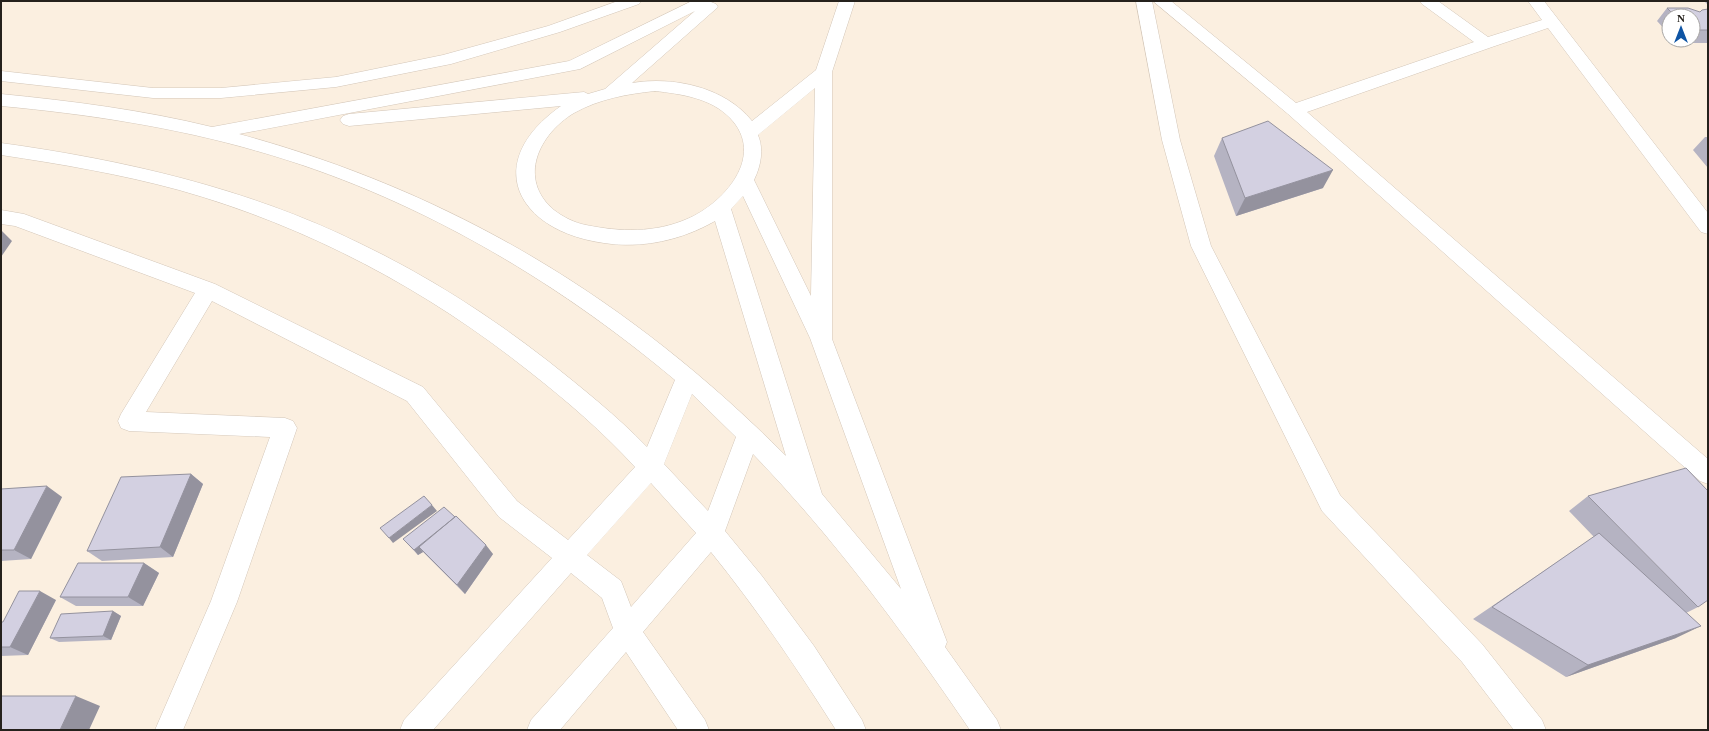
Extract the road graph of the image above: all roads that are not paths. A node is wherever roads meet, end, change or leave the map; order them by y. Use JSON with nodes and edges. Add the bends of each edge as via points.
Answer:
{"nodes":[{"id":1,"x":633,"y":1,"type":"edge"},
{"id":2,"x":704,"y":1,"type":"edge"},
{"id":3,"x":717,"y":1,"type":"edge"},
{"id":4,"x":847,"y":1,"type":"edge"},
{"id":5,"x":1144,"y":1,"type":"edge"},
{"id":6,"x":1161,"y":1,"type":"edge"},
{"id":7,"x":1428,"y":1,"type":"edge"},
{"id":8,"x":1536,"y":1,"type":"edge"},
{"id":9,"x":1552,"y":22,"type":"junction"},
{"id":10,"x":1486,"y":43,"type":"junction"},
{"id":11,"x":824,"y":72,"type":"junction"},
{"id":12,"x":1,"y":76,"type":"edge"},
{"id":13,"x":612,"y":91,"type":"junction"},
{"id":14,"x":593,"y":97,"type":"junction"},
{"id":15,"x":1,"y":100,"type":"edge"},
{"id":16,"x":1294,"y":110,"type":"junction"},
{"id":17,"x":209,"y":133,"type":"junction"},
{"id":18,"x":749,"y":133,"type":"junction"},
{"id":19,"x":1,"y":149,"type":"edge"},
{"id":20,"x":745,"y":180,"type":"junction"},
{"id":21,"x":721,"y":207,"type":"junction"},
{"id":22,"x":1,"y":218,"type":"edge"},
{"id":23,"x":1708,"y":227,"type":"edge"},
{"id":24,"x":208,"y":290,"type":"junction"},
{"id":25,"x":821,"y":339,"type":"junction"},
{"id":26,"x":687,"y":378,"type":"junction"},
{"id":27,"x":749,"y":434,"type":"junction"},
{"id":28,"x":651,"y":466,"type":"junction"},
{"id":29,"x":1706,"y":470,"type":"edge"},
{"id":30,"x":812,"y":500,"type":"junction"},
{"id":31,"x":712,"y":533,"type":"junction"},
{"id":32,"x":569,"y":557,"type":"junction"},
{"id":33,"x":627,"y":631,"type":"junction"},
{"id":34,"x":942,"y":664,"type":"junction"},
{"id":35,"x":169,"y":730,"type":"edge"},
{"id":36,"x":414,"y":730,"type":"edge"},
{"id":37,"x":541,"y":730,"type":"edge"},
{"id":38,"x":695,"y":730,"type":"edge"},
{"id":39,"x":852,"y":730,"type":"edge"},
{"id":40,"x":987,"y":730,"type":"edge"},
{"id":41,"x":1532,"y":730,"type":"edge"}],
"edges":[{"from":1,"to":12,"type":"street","via":[[554,29],[445,60],[336,82],[221,93],[153,93]]},
{"from":2,"to":17,"type":"street","via":[[574,65]]},
{"from":3,"to":13,"type":"street"},
{"from":4,"to":11,"type":"street"},
{"from":5,"to":41,"type":"street","via":[[1171,140],[1201,246],[1331,503],[1472,653]]},
{"from":6,"to":16,"type":"street"},
{"from":7,"to":10,"type":"street"},
{"from":8,"to":9,"type":"street"},
{"from":9,"to":10,"type":"street"},
{"from":9,"to":23,"type":"street"},
{"from":10,"to":16,"type":"street"},
{"from":11,"to":18,"type":"street"},
{"from":11,"to":25,"type":"street"},
{"from":13,"to":14,"type":"street"},
{"from":13,"to":18,"type":"street","via":[[655,86],[696,92],[730,108],[742,120]]},
{"from":14,"to":17,"type":"street"},
{"from":14,"to":21,"type":"street","via":[[558,116],[534,142],[528,156],[525,171],[527,186],[545,213],[576,231],[596,236],[625,238],[663,234],[704,218]]},
{"from":15,"to":17,"type":"street","via":[[122,116]]},
{"from":16,"to":29,"type":"street"},
{"from":17,"to":26,"type":"street","via":[[325,166],[446,217],[507,249],[567,286],[627,328]]},
{"from":18,"to":20,"type":"street","via":[[753,148],[752,164]]},
{"from":19,"to":28,"type":"street","via":[[100,165],[229,198],[291,221],[352,248],[412,279],[472,316],[532,359],[592,408]]},
{"from":20,"to":21,"type":"street"},
{"from":20,"to":25,"type":"street"},
{"from":21,"to":30,"type":"street"},
{"from":22,"to":24,"type":"street","via":[[17,219]]},
{"from":24,"to":32,"type":"street","via":[[415,394],[508,510]]},
{"from":24,"to":35,"type":"street","via":[[129,421],[285,428],[224,602]]},
{"from":25,"to":34,"type":"street"},
{"from":26,"to":27,"type":"street"},
{"from":26,"to":28,"type":"street"},
{"from":27,"to":30,"type":"street"},
{"from":27,"to":31,"type":"street"},
{"from":28,"to":31,"type":"street"},
{"from":28,"to":32,"type":"street"},
{"from":30,"to":34,"type":"street","via":[[876,576]]},
{"from":31,"to":33,"type":"street"},
{"from":31,"to":39,"type":"street","via":[[772,611]]},
{"from":32,"to":33,"type":"street","via":[[612,590]]},
{"from":32,"to":36,"type":"street"},
{"from":33,"to":37,"type":"street"},
{"from":33,"to":38,"type":"street"},
{"from":34,"to":40,"type":"street"}]}
